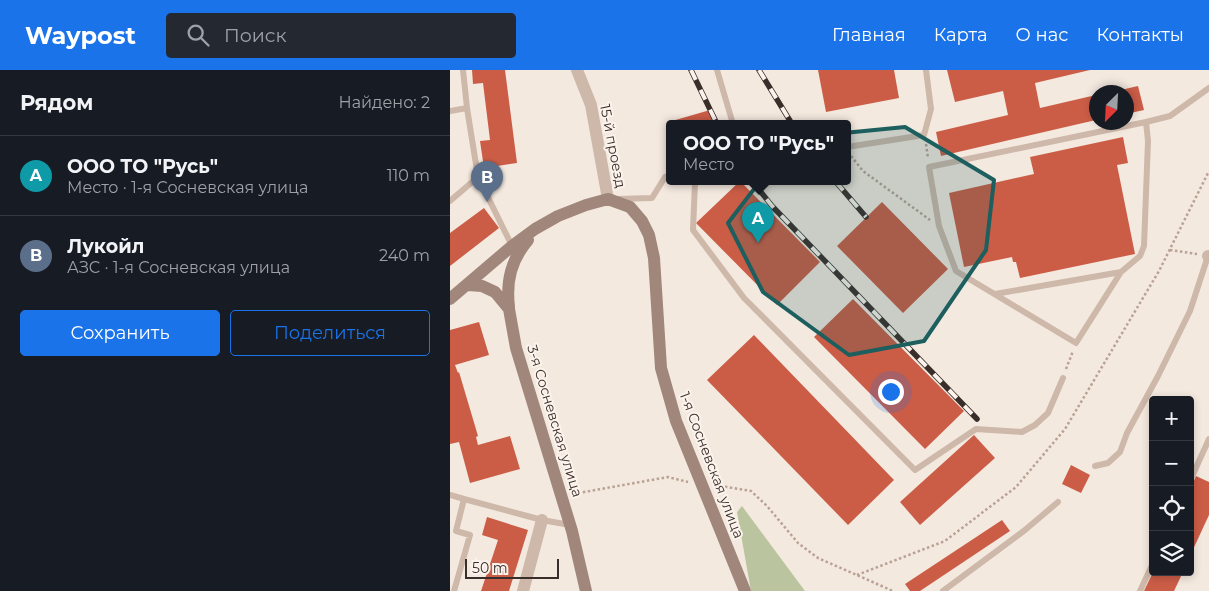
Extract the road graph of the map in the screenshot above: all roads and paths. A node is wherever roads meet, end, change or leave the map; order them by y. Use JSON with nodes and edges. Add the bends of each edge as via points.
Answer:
{"nodes":[{"id":1,"x":462,"y":70,"type":"edge"},
{"id":2,"x":577,"y":70,"type":"edge"},
{"id":3,"x":717,"y":70,"type":"edge"},
{"id":4,"x":926,"y":70,"type":"edge"},
{"id":5,"x":1209,"y":88,"type":"edge"},
{"id":6,"x":467,"y":108,"type":"junction"},
{"id":7,"x":450,"y":111,"type":"edge"},
{"id":8,"x":732,"y":120,"type":"edge"},
{"id":9,"x":1146,"y":122,"type":"junction"},
{"id":10,"x":924,"y":135,"type":"junction"},
{"id":11,"x":851,"y":148,"type":"edge"},
{"id":12,"x":851,"y":154,"type":"edge"},
{"id":13,"x":929,"y":167,"type":"junction"},
{"id":14,"x":478,"y":177,"type":"junction"},
{"id":15,"x":666,"y":177,"type":"edge"},
{"id":16,"x":695,"y":185,"type":"edge"},
{"id":17,"x":608,"y":199,"type":"junction"},
{"id":18,"x":450,"y":201,"type":"edge"},
{"id":19,"x":542,"y":226,"type":"junction"},
{"id":20,"x":939,"y":226,"type":"junction"},
{"id":21,"x":512,"y":246,"type":"junction"},
{"id":22,"x":1170,"y":250,"type":"dead end"},
{"id":23,"x":1209,"y":256,"type":"edge"},
{"id":24,"x":1121,"y":272,"type":"junction"},
{"id":25,"x":468,"y":285,"type":"junction"},
{"id":26,"x":995,"y":294,"type":"junction"},
{"id":27,"x":450,"y":299,"type":"edge"},
{"id":28,"x":509,"y":309,"type":"junction"},
{"id":29,"x":1076,"y":343,"type":"junction"},
{"id":30,"x":1063,"y":378,"type":"joint"},
{"id":31,"x":1209,"y":439,"type":"edge"},
{"id":32,"x":1095,"y":466,"type":"dead end"},
{"id":33,"x":1194,"y":472,"type":"edge"},
{"id":34,"x":702,"y":486,"type":"junction"},
{"id":35,"x":450,"y":494,"type":"edge"},
{"id":36,"x":562,"y":497,"type":"junction"},
{"id":37,"x":464,"y":499,"type":"junction"},
{"id":38,"x":1058,"y":502,"type":"dead end"},
{"id":39,"x":542,"y":520,"type":"junction"},
{"id":40,"x":570,"y":525,"type":"junction"},
{"id":41,"x":1149,"y":572,"type":"edge"},
{"id":42,"x":454,"y":591,"type":"edge"},
{"id":43,"x":523,"y":591,"type":"edge"},
{"id":44,"x":586,"y":591,"type":"edge"},
{"id":45,"x":745,"y":591,"type":"edge"},
{"id":46,"x":893,"y":591,"type":"edge"},
{"id":47,"x":942,"y":591,"type":"edge"},
{"id":48,"x":1140,"y":591,"type":"edge"}],
"edges":[{"from":1,"to":6,"type":"lane"},
{"from":2,"to":17,"type":"street","name":"15-й проезд","via":[[591,105]]},
{"from":3,"to":8,"type":"lane"},
{"from":4,"to":10,"type":"lane","via":[[931,109]]},
{"from":5,"to":9,"type":"lane","via":[[1170,116]]},
{"from":6,"to":7,"type":"lane"},
{"from":6,"to":14,"type":"lane"},
{"from":9,"to":13,"type":"lane"},
{"from":9,"to":24,"type":"lane","via":[[1144,246],[1140,256]]},
{"from":10,"to":11,"type":"lane"},
{"from":10,"to":13,"type":"path"},
{"from":12,"to":20,"type":"path","via":[[863,171]]},
{"from":13,"to":20,"type":"lane"},
{"from":14,"to":18,"type":"lane"},
{"from":14,"to":21,"type":"lane"},
{"from":15,"to":17,"type":"lane","via":[[652,198]]},
{"from":16,"to":30,"type":"lane","via":[[693,230],[738,291],[916,470],[976,429],[1022,432],[1036,425],[1048,413]]},
{"from":17,"to":19,"type":"main road","via":[[558,216]]},
{"from":17,"to":34,"type":"main road","name":"1-я Сосневская улица","via":[[630,207],[642,220],[649,235],[654,258],[661,368],[676,421]]},
{"from":19,"to":21,"type":"main road"},
{"from":19,"to":28,"type":"main road","name":"3-я Сосневская улица","via":[[522,246],[514,261],[507,284]]},
{"from":20,"to":26,"type":"lane","via":[[956,271]]},
{"from":21,"to":25,"type":"main road"},
{"from":22,"to":23,"type":"path"},
{"from":23,"to":32,"type":"lane","via":[[1190,311],[1120,452],[1108,464]]},
{"from":24,"to":26,"type":"lane"},
{"from":24,"to":29,"type":"lane"},
{"from":25,"to":27,"type":"main road"},
{"from":25,"to":28,"type":"main road","via":[[496,292]]},
{"from":26,"to":29,"type":"lane"},
{"from":28,"to":36,"type":"main road","name":"3-я Сосневская улица","via":[[516,348]]},
{"from":29,"to":30,"type":"path"},
{"from":31,"to":33,"type":"lane"},
{"from":34,"to":36,"type":"path","via":[[668,477]]},
{"from":34,"to":45,"type":"main road","name":"1-я Сосневская улица"},
{"from":34,"to":46,"type":"path","via":[[751,491],[798,543],[818,558]]},
{"from":35,"to":37,"type":"lane"},
{"from":36,"to":40,"type":"main road","name":"3-я Сосневская улица"},
{"from":37,"to":39,"type":"lane"},
{"from":37,"to":42,"type":"lane","via":[[456,531],[470,535]]},
{"from":38,"to":47,"type":"lane","via":[[1026,530]]},
{"from":39,"to":40,"type":"lane"},
{"from":39,"to":43,"type":"street"},
{"from":40,"to":44,"type":"main road","name":"3-я Сосневская улица"},
{"from":41,"to":48,"type":"lane"}]}
